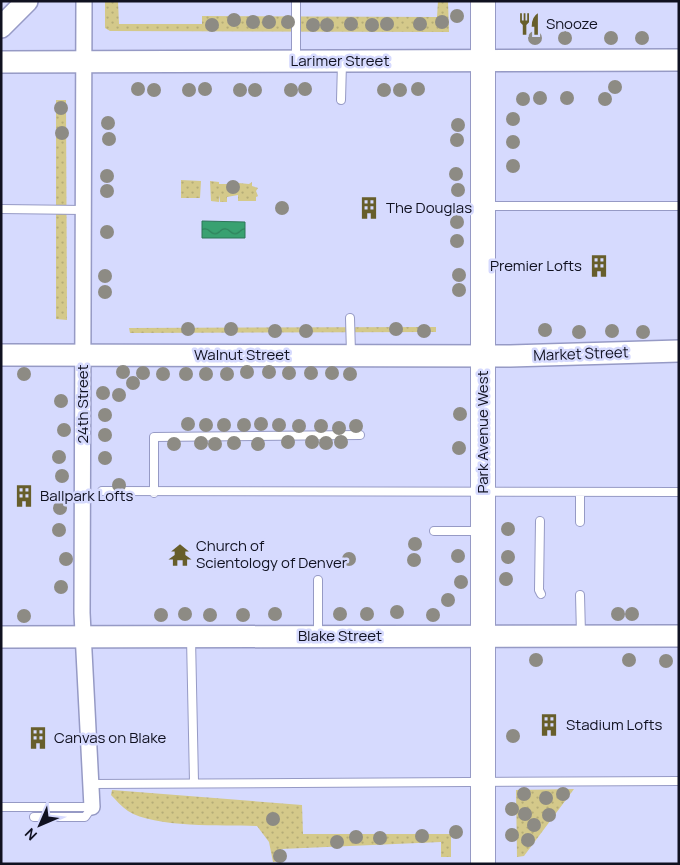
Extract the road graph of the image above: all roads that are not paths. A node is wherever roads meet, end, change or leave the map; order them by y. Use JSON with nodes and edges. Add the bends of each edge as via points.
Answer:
{"nodes":[{"id":1,"x":27,"y":1,"type":"edge"},
{"id":2,"x":84,"y":1,"type":"edge"},
{"id":3,"x":296,"y":1,"type":"edge"},
{"id":4,"x":483,"y":1,"type":"edge"},
{"id":5,"x":1,"y":27,"type":"edge"},
{"id":6,"x":679,"y":60,"type":"edge"},
{"id":7,"x":296,"y":61,"type":"junction"},
{"id":8,"x":342,"y":61,"type":"junction"},
{"id":9,"x":483,"y":61,"type":"junction"},
{"id":10,"x":1,"y":62,"type":"edge"},
{"id":11,"x":84,"y":62,"type":"junction"},
{"id":12,"x":341,"y":100,"type":"dead end"},
{"id":13,"x":483,"y":206,"type":"junction"},
{"id":14,"x":679,"y":206,"type":"edge"},
{"id":15,"x":1,"y":209,"type":"edge"},
{"id":16,"x":83,"y":210,"type":"junction"},
{"id":17,"x":350,"y":318,"type":"dead end"},
{"id":18,"x":679,"y":351,"type":"edge"},
{"id":19,"x":1,"y":354,"type":"edge"},
{"id":20,"x":83,"y":355,"type":"junction"},
{"id":21,"x":351,"y":355,"type":"junction"},
{"id":22,"x":483,"y":356,"type":"junction"},
{"id":23,"x":360,"y":435,"type":"dead end"},
{"id":24,"x":102,"y":491,"type":"dead end"},
{"id":25,"x":483,"y":492,"type":"junction"},
{"id":26,"x":679,"y":492,"type":"edge"},
{"id":27,"x":154,"y":493,"type":"junction"},
{"id":28,"x":580,"y":493,"type":"junction"},
{"id":29,"x":540,"y":521,"type":"dead end"},
{"id":30,"x":580,"y":522,"type":"dead end"},
{"id":31,"x":434,"y":531,"type":"dead end"},
{"id":32,"x":483,"y":531,"type":"junction"},
{"id":33,"x":318,"y":580,"type":"dead end"},
{"id":34,"x":541,"y":594,"type":"dead end"},
{"id":35,"x":580,"y":595,"type":"dead end"},
{"id":36,"x":83,"y":636,"type":"junction"},
{"id":37,"x":191,"y":636,"type":"junction"},
{"id":38,"x":318,"y":636,"type":"junction"},
{"id":39,"x":483,"y":636,"type":"junction"},
{"id":40,"x":581,"y":636,"type":"junction"},
{"id":41,"x":679,"y":636,"type":"edge"},
{"id":42,"x":1,"y":637,"type":"edge"},
{"id":43,"x":482,"y":781,"type":"junction"},
{"id":44,"x":679,"y":781,"type":"edge"},
{"id":45,"x":194,"y":782,"type":"junction"},
{"id":46,"x":91,"y":784,"type":"junction"},
{"id":47,"x":1,"y":807,"type":"edge"},
{"id":48,"x":92,"y":807,"type":"junction"},
{"id":49,"x":34,"y":817,"type":"dead end"},
{"id":50,"x":483,"y":864,"type":"edge"}],
"edges":[{"from":1,"to":5,"type":"main road"},
{"from":2,"to":11,"type":"street","name":"24th Street"},
{"from":3,"to":7,"type":"lane"},
{"from":4,"to":9,"type":"main road","name":"Park Avenue West"},
{"from":6,"to":9,"type":"main road","name":"Larimer Street"},
{"from":7,"to":8,"type":"main road","name":"Larimer Street"},
{"from":7,"to":11,"type":"main road","name":"Larimer Street"},
{"from":8,"to":9,"type":"main road","name":"Larimer Street"},
{"from":8,"to":12,"type":"lane"},
{"from":9,"to":13,"type":"main road","name":"Park Avenue West"},
{"from":10,"to":11,"type":"main road","name":"Larimer Street"},
{"from":11,"to":16,"type":"street","name":"24th Street"},
{"from":13,"to":14,"type":"lane"},
{"from":13,"to":22,"type":"main road","name":"Park Avenue West"},
{"from":15,"to":16,"type":"lane"},
{"from":16,"to":20,"type":"street","name":"24th Street"},
{"from":17,"to":21,"type":"lane"},
{"from":18,"to":22,"type":"main road","name":"Market Street"},
{"from":19,"to":20,"type":"main road","name":"Walnut Street"},
{"from":20,"to":21,"type":"main road","name":"Walnut Street"},
{"from":20,"to":36,"type":"street","name":"24th Street"},
{"from":21,"to":22,"type":"main road","name":"Walnut Street"},
{"from":22,"to":25,"type":"main road","name":"Park Avenue West"},
{"from":23,"to":27,"type":"lane","via":[[154,436]]},
{"from":24,"to":27,"type":"lane"},
{"from":25,"to":27,"type":"lane"},
{"from":25,"to":28,"type":"lane"},
{"from":25,"to":32,"type":"main road","name":"Park Avenue West"},
{"from":26,"to":28,"type":"lane"},
{"from":28,"to":30,"type":"lane"},
{"from":29,"to":34,"type":"lane"},
{"from":31,"to":32,"type":"lane"},
{"from":32,"to":39,"type":"main road","name":"Park Avenue West"},
{"from":33,"to":38,"type":"lane"},
{"from":35,"to":40,"type":"lane"},
{"from":36,"to":37,"type":"main road","name":"Blake Street"},
{"from":36,"to":42,"type":"main road","name":"Blake Street"},
{"from":36,"to":46,"type":"street","name":"24th Street"},
{"from":37,"to":38,"type":"main road","name":"Blake Street"},
{"from":37,"to":45,"type":"lane"},
{"from":38,"to":39,"type":"main road","name":"Blake Street"},
{"from":39,"to":40,"type":"main road","name":"Blake Street"},
{"from":39,"to":43,"type":"main road","name":"Park Avenue West"},
{"from":40,"to":41,"type":"main road","name":"Blake Street"},
{"from":43,"to":44,"type":"lane"},
{"from":43,"to":45,"type":"lane"},
{"from":43,"to":50,"type":"main road","name":"Park Avenue West"},
{"from":45,"to":46,"type":"lane"},
{"from":46,"to":48,"type":"street","name":"24th Street"},
{"from":47,"to":48,"type":"lane"},
{"from":48,"to":49,"type":"lane","via":[[85,817]]}]}
